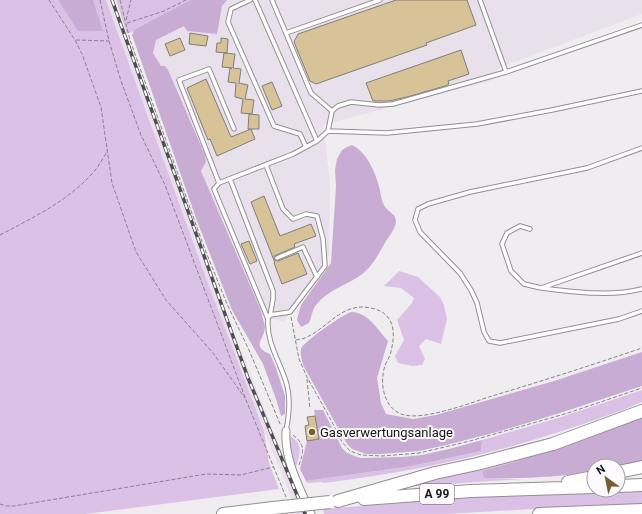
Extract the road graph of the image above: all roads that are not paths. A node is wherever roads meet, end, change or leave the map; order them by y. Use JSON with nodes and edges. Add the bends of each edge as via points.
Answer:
{"nodes":[{"id":1,"x":250,"y":0,"type":"edge"},
{"id":2,"x":255,"y":0,"type":"edge"},
{"id":3,"x":272,"y":0,"type":"edge"},
{"id":4,"x":380,"y":0,"type":"edge"},
{"id":5,"x":480,"y":0,"type":"edge"},
{"id":6,"x":642,"y":25,"type":"edge"},
{"id":7,"x":286,"y":33,"type":"junction"},
{"id":8,"x":506,"y":72,"type":"junction"},
{"id":9,"x":642,"y":92,"type":"edge"},
{"id":10,"x":332,"y":111,"type":"junction"},
{"id":11,"x":234,"y":129,"type":"dead end"},
{"id":12,"x":328,"y":131,"type":"junction"},
{"id":13,"x":317,"y":141,"type":"junction"},
{"id":14,"x":306,"y":147,"type":"junction"},
{"id":15,"x":642,"y":148,"type":"edge"},
{"id":16,"x":266,"y":165,"type":"junction"},
{"id":17,"x":230,"y":179,"type":"junction"},
{"id":18,"x":219,"y":183,"type":"junction"},
{"id":19,"x":530,"y":229,"type":"dead end"},
{"id":20,"x":642,"y":254,"type":"edge"},
{"id":21,"x":277,"y":258,"type":"dead end"},
{"id":22,"x":317,"y":277,"type":"junction"},
{"id":23,"x":541,"y":288,"type":"junction"},
{"id":24,"x":642,"y":289,"type":"edge"},
{"id":25,"x":642,"y":311,"type":"edge"},
{"id":26,"x":269,"y":317,"type":"junction"},
{"id":27,"x":642,"y":411,"type":"edge"},
{"id":28,"x":286,"y":431,"type":"joint"},
{"id":29,"x":642,"y":467,"type":"edge"},
{"id":30,"x":626,"y":470,"type":"edge"},
{"id":31,"x":586,"y":479,"type":"edge"},
{"id":32,"x":642,"y":485,"type":"edge"},
{"id":33,"x":626,"y":486,"type":"edge"},
{"id":34,"x":586,"y":487,"type":"edge"},
{"id":35,"x":536,"y":489,"type":"junction"},
{"id":36,"x":334,"y":501,"type":"junction"},
{"id":37,"x":642,"y":510,"type":"edge"},
{"id":38,"x":223,"y":514,"type":"edge"},
{"id":39,"x":311,"y":514,"type":"edge"},
{"id":40,"x":539,"y":514,"type":"edge"}],
"edges":[{"from":1,"to":14,"type":"lane","via":[[231,9],[228,22],[274,126],[300,134]]},
{"from":2,"to":13,"type":"lane"},
{"from":3,"to":7,"type":"lane"},
{"from":4,"to":7,"type":"lane"},
{"from":5,"to":8,"type":"lane"},
{"from":6,"to":8,"type":"lane"},
{"from":7,"to":10,"type":"lane","via":[[312,93]]},
{"from":8,"to":10,"type":"lane","via":[[393,104],[351,102]]},
{"from":9,"to":12,"type":"lane","via":[[476,124],[386,133]]},
{"from":10,"to":12,"type":"lane"},
{"from":11,"to":18,"type":"lane","via":[[209,69],[179,80]]},
{"from":12,"to":13,"type":"lane"},
{"from":13,"to":14,"type":"lane"},
{"from":14,"to":16,"type":"lane"},
{"from":15,"to":25,"type":"lane","via":[[587,168],[470,192],[428,204],[418,209],[416,220],[420,232],[460,273],[472,290],[489,341],[500,343],[619,319]]},
{"from":16,"to":17,"type":"lane"},
{"from":16,"to":22,"type":"lane","via":[[283,209],[293,219],[306,214],[317,216],[323,238],[325,266]]},
{"from":17,"to":18,"type":"lane"},
{"from":17,"to":26,"type":"lane","via":[[273,291]]},
{"from":18,"to":26,"type":"lane","via":[[214,189]]},
{"from":19,"to":23,"type":"lane","via":[[520,226],[507,232],[502,244],[511,271],[524,284]]},
{"from":20,"to":23,"type":"lane"},
{"from":21,"to":22,"type":"lane","via":[[303,247]]},
{"from":22,"to":26,"type":"lane","via":[[290,312]]},
{"from":23,"to":24,"type":"lane","via":[[582,292],[628,292]]},
{"from":26,"to":28,"type":"lane","via":[[270,341],[287,386],[290,413]]},
{"from":27,"to":36,"type":"highway","via":[[553,444]]},
{"from":28,"to":39,"type":"street","via":[[286,446],[291,465]]},
{"from":29,"to":30,"type":"highway"},
{"from":31,"to":35,"type":"highway"},
{"from":32,"to":33,"type":"highway"},
{"from":34,"to":35,"type":"highway","number":"A 99"},
{"from":35,"to":36,"type":"highway","number":"A 99"},
{"from":36,"to":38,"type":"highway","number":"A 99","bridge":true},
{"from":37,"to":40,"type":"highway"}]}
